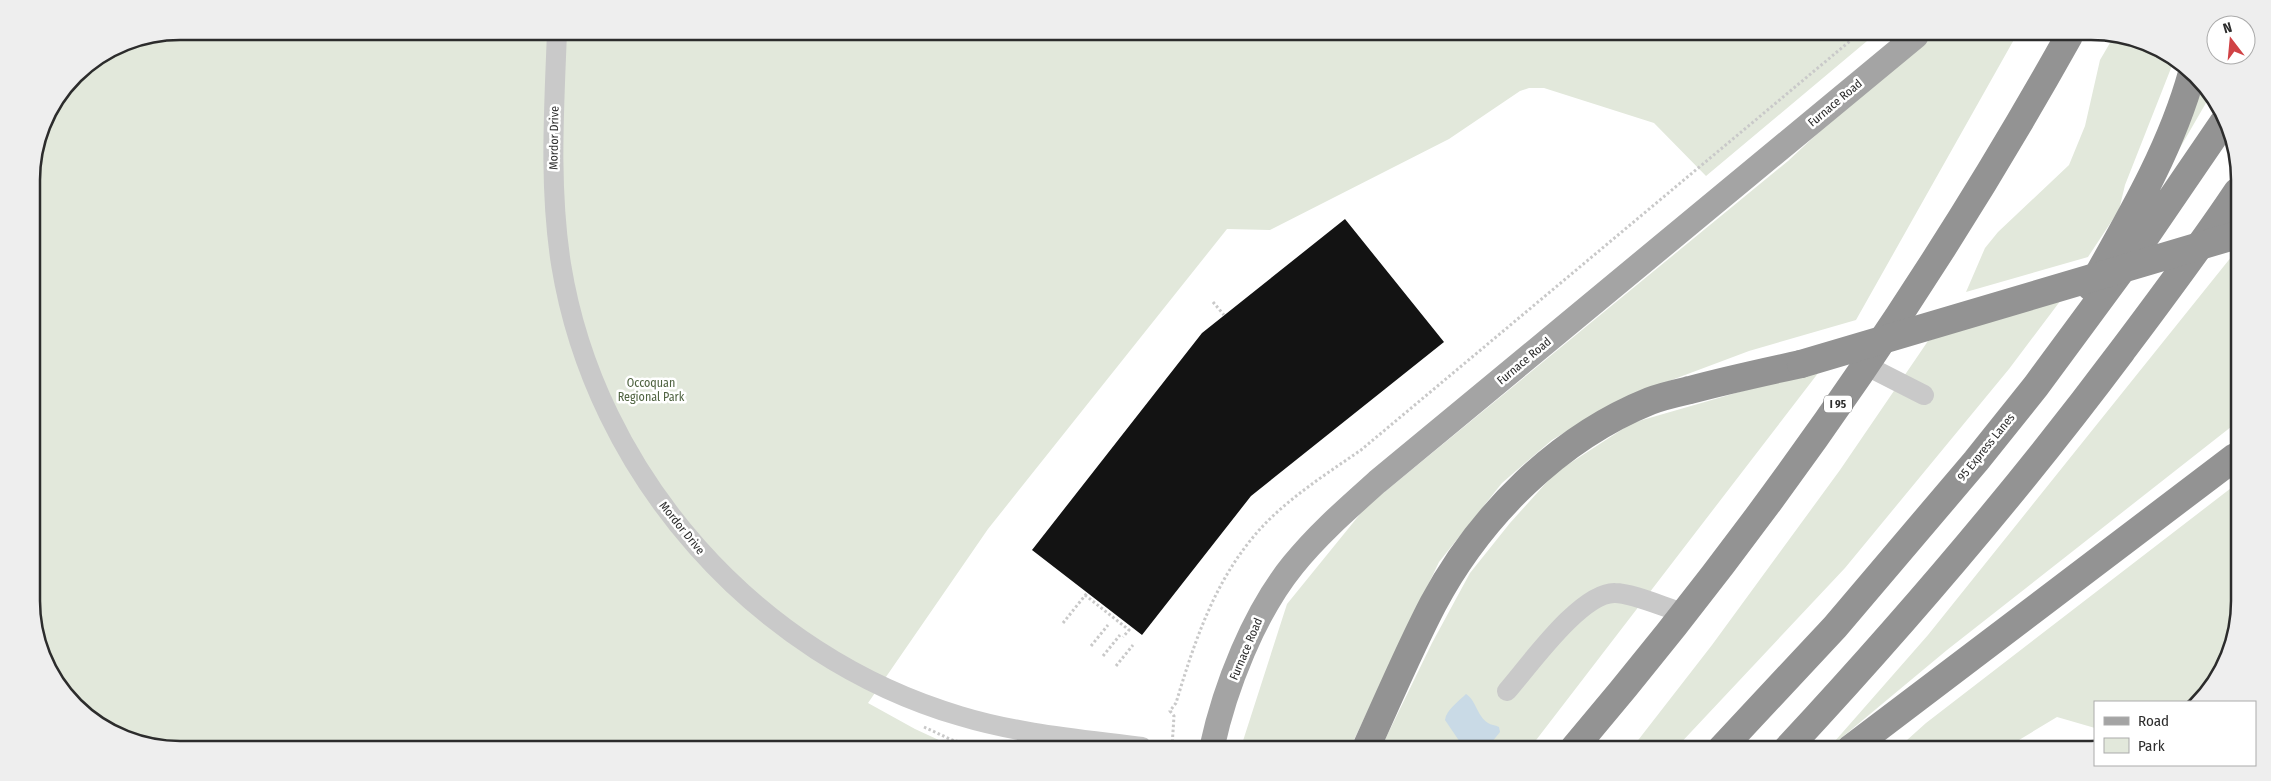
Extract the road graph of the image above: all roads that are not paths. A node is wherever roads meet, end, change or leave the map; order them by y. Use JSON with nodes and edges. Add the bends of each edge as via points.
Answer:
{"nodes":[{"id":1,"x":557,"y":40,"type":"edge"},
{"id":2,"x":1911,"y":40,"type":"edge"},
{"id":3,"x":2067,"y":40,"type":"edge"},
{"id":4,"x":2190,"y":82,"type":"edge"},
{"id":5,"x":2221,"y":127,"type":"edge"},
{"id":6,"x":2231,"y":201,"type":"edge"},
{"id":7,"x":2231,"y":236,"type":"edge"},
{"id":8,"x":1865,"y":365,"type":"junction"},
{"id":9,"x":2036,"y":386,"type":"junction"},
{"id":10,"x":1924,"y":395,"type":"dead end"},
{"id":11,"x":2231,"y":461,"type":"edge"},
{"id":12,"x":1684,"y":613,"type":"junction"},
{"id":13,"x":1507,"y":691,"type":"dead end"},
{"id":14,"x":1098,"y":741,"type":"edge"},
{"id":15,"x":1214,"y":741,"type":"edge"},
{"id":16,"x":1369,"y":741,"type":"edge"},
{"id":17,"x":1580,"y":741,"type":"edge"},
{"id":18,"x":1728,"y":741,"type":"edge"},
{"id":19,"x":1794,"y":741,"type":"edge"},
{"id":20,"x":1861,"y":741,"type":"edge"}],
"edges":[{"from":1,"to":14,"type":"street","name":"Mordor Drive","via":[[553,193],[561,266],[570,306],[587,362],[621,439],[653,491],[683,531],[755,605],[831,660],[870,680],[908,698],[986,724]]},
{"from":2,"to":15,"type":"main road","name":"Furnace Road","via":[[1377,482],[1312,543],[1278,585],[1258,619],[1241,656]]},
{"from":3,"to":8,"type":"highway","number":"I 95","via":[[1953,230]]},
{"from":4,"to":9,"type":"highway","via":[[2183,107],[2143,196]]},
{"from":5,"to":9,"type":"highway","name":"95 Express Lanes","via":[[2137,249]]},
{"from":6,"to":19,"type":"highway","via":[[2168,290],[2034,466]]},
{"from":7,"to":16,"type":"highway","bridge":true,"via":[[1801,364],[1651,400],[1587,434],[1529,479],[1463,554],[1438,595]]},
{"from":8,"to":10,"type":"street"},
{"from":8,"to":12,"type":"highway","number":"I 95"},
{"from":9,"to":18,"type":"highway","name":"95 Express Lanes","via":[[1835,627]]},
{"from":11,"to":20,"type":"highway"},
{"from":12,"to":13,"type":"street","via":[[1619,593],[1597,596],[1565,624]]},
{"from":12,"to":17,"type":"highway","number":"I 95"}]}
